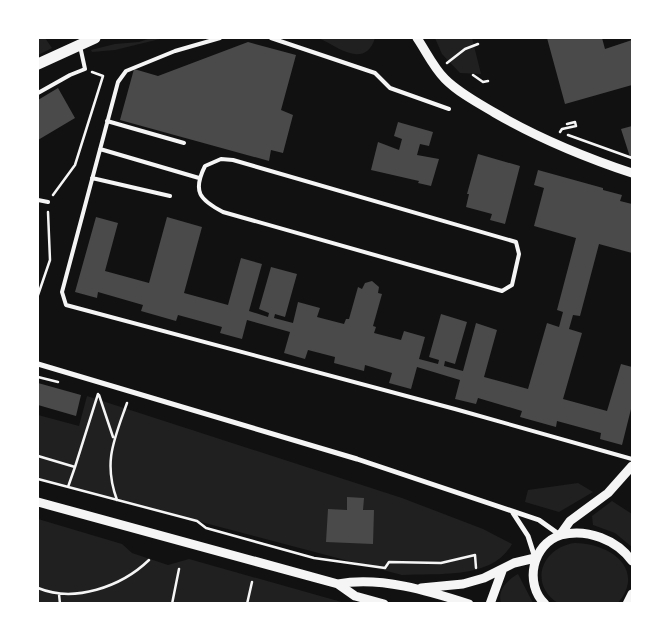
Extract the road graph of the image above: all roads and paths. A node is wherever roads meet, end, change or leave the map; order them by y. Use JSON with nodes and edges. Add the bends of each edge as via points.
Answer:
{"nodes":[{"id":1,"x":95,"y":38,"type":"edge"},
{"id":2,"x":220,"y":38,"type":"edge"},
{"id":3,"x":270,"y":38,"type":"edge"},
{"id":4,"x":417,"y":38,"type":"edge"},
{"id":5,"x":423,"y":38,"type":"edge"},
{"id":6,"x":478,"y":44,"type":"dead end"},
{"id":7,"x":80,"y":45,"type":"junction"},
{"id":8,"x":426,"y":52,"type":"junction"},
{"id":9,"x":450,"y":61,"type":"dead end"},
{"id":10,"x":38,"y":64,"type":"edge"},
{"id":11,"x":473,"y":75,"type":"dead end"},
{"id":12,"x":103,"y":76,"type":"dead end"},
{"id":13,"x":488,"y":81,"type":"dead end"},
{"id":14,"x":38,"y":94,"type":"edge"},
{"id":15,"x":448,"y":109,"type":"dead end"},
{"id":16,"x":107,"y":122,"type":"junction"},
{"id":17,"x":567,"y":124,"type":"dead end"},
{"id":18,"x":184,"y":143,"type":"dead end"},
{"id":19,"x":100,"y":149,"type":"junction"},
{"id":20,"x":632,"y":158,"type":"edge"},
{"id":21,"x":632,"y":173,"type":"edge"},
{"id":22,"x":92,"y":178,"type":"junction"},
{"id":23,"x":199,"y":178,"type":"junction"},
{"id":24,"x":170,"y":196,"type":"dead end"},
{"id":25,"x":38,"y":200,"type":"edge"},
{"id":26,"x":48,"y":202,"type":"junction"},
{"id":27,"x":38,"y":295,"type":"edge"},
{"id":28,"x":38,"y":364,"type":"edge"},
{"id":29,"x":38,"y":376,"type":"edge"},
{"id":30,"x":64,"y":384,"type":"dead end"},
{"id":31,"x":127,"y":403,"type":"dead end"},
{"id":32,"x":114,"y":439,"type":"junction"},
{"id":33,"x":38,"y":456,"type":"edge"},
{"id":34,"x":632,"y":459,"type":"edge"},
{"id":35,"x":632,"y":466,"type":"edge"},
{"id":36,"x":75,"y":467,"type":"junction"},
{"id":37,"x":38,"y":479,"type":"edge"},
{"id":38,"x":68,"y":487,"type":"junction"},
{"id":39,"x":117,"y":500,"type":"junction"},
{"id":40,"x":38,"y":502,"type":"edge"},
{"id":41,"x":512,"y":513,"type":"junction"},
{"id":42,"x":560,"y":535,"type":"junction"},
{"id":43,"x":535,"y":558,"type":"junction"},
{"id":44,"x":149,"y":560,"type":"dead end"},
{"id":45,"x":632,"y":561,"type":"edge"},
{"id":46,"x":179,"y":569,"type":"dead end"},
{"id":47,"x":477,"y":571,"type":"dead end"},
{"id":48,"x":502,"y":571,"type":"junction"},
{"id":49,"x":252,"y":582,"type":"dead end"},
{"id":50,"x":338,"y":584,"type":"junction"},
{"id":51,"x":38,"y":588,"type":"edge"},
{"id":52,"x":412,"y":588,"type":"junction"},
{"id":53,"x":60,"y":594,"type":"junction"},
{"id":54,"x":632,"y":594,"type":"edge"},
{"id":55,"x":60,"y":604,"type":"edge"},
{"id":56,"x":172,"y":604,"type":"edge"},
{"id":57,"x":247,"y":604,"type":"edge"},
{"id":58,"x":384,"y":604,"type":"edge"},
{"id":59,"x":469,"y":604,"type":"edge"},
{"id":60,"x":490,"y":604,"type":"edge"},
{"id":61,"x":545,"y":604,"type":"edge"},
{"id":62,"x":627,"y":604,"type":"edge"}],
"edges":[{"from":1,"to":7,"type":"main road"},
{"from":2,"to":16,"type":"lane","via":[[126,71],[118,82]]},
{"from":3,"to":15,"type":"lane","via":[[375,73],[390,88]]},
{"from":4,"to":8,"type":"street"},
{"from":5,"to":8,"type":"street"},
{"from":6,"to":9,"type":"path"},
{"from":7,"to":10,"type":"main road"},
{"from":7,"to":14,"type":"lane","via":[[85,69]]},
{"from":8,"to":21,"type":"street","via":[[445,79],[474,101],[524,130],[578,155]]},
{"from":11,"to":13,"type":"path","via":[[483,82]]},
{"from":12,"to":26,"type":"path","via":[[74,165]]},
{"from":16,"to":18,"type":"lane"},
{"from":16,"to":19,"type":"lane"},
{"from":17,"to":20,"type":"path","via":[[575,122],[576,126],[560,132]]},
{"from":19,"to":22,"type":"lane"},
{"from":19,"to":23,"type":"lane"},
{"from":22,"to":24,"type":"lane"},
{"from":22,"to":34,"type":"lane","via":[[62,292],[66,305],[455,408]]},
{"from":23,"to":23,"type":"lane","via":[[199,193],[206,203],[223,212],[502,291],[512,285],[519,254],[516,242],[233,160],[221,159],[205,166]]},
{"from":25,"to":26,"type":"lane"},
{"from":26,"to":27,"type":"path","via":[[50,260]]},
{"from":28,"to":41,"type":"street","via":[[357,459]]},
{"from":29,"to":30,"type":"path"},
{"from":31,"to":32,"type":"path"},
{"from":32,"to":36,"type":"path","via":[[98,394]]},
{"from":32,"to":39,"type":"path","via":[[109,467]]},
{"from":33,"to":36,"type":"path"},
{"from":35,"to":42,"type":"street","via":[[608,493],[570,521]]},
{"from":36,"to":38,"type":"path"},
{"from":37,"to":38,"type":"path"},
{"from":38,"to":39,"type":"path"},
{"from":39,"to":47,"type":"path","via":[[197,521],[213,530],[341,563],[385,568],[389,562],[441,563],[475,555]]},
{"from":40,"to":50,"type":"street"},
{"from":41,"to":42,"type":"street","via":[[539,520]]},
{"from":41,"to":43,"type":"street","via":[[528,536]]},
{"from":42,"to":43,"type":"street"},
{"from":42,"to":45,"type":"street","via":[[574,533],[602,538],[624,550]]},
{"from":43,"to":48,"type":"street","via":[[514,563]]},
{"from":43,"to":61,"type":"street","via":[[534,586]]},
{"from":44,"to":53,"type":"path","via":[[127,577],[94,590]]},
{"from":46,"to":56,"type":"path"},
{"from":48,"to":52,"type":"street","via":[[463,584]]},
{"from":48,"to":60,"type":"street"},
{"from":49,"to":57,"type":"path"},
{"from":50,"to":52,"type":"street","via":[[357,580]]},
{"from":50,"to":58,"type":"street","via":[[355,596]]},
{"from":51,"to":53,"type":"path"},
{"from":52,"to":59,"type":"street"},
{"from":53,"to":55,"type":"path"},
{"from":54,"to":62,"type":"street"}]}
